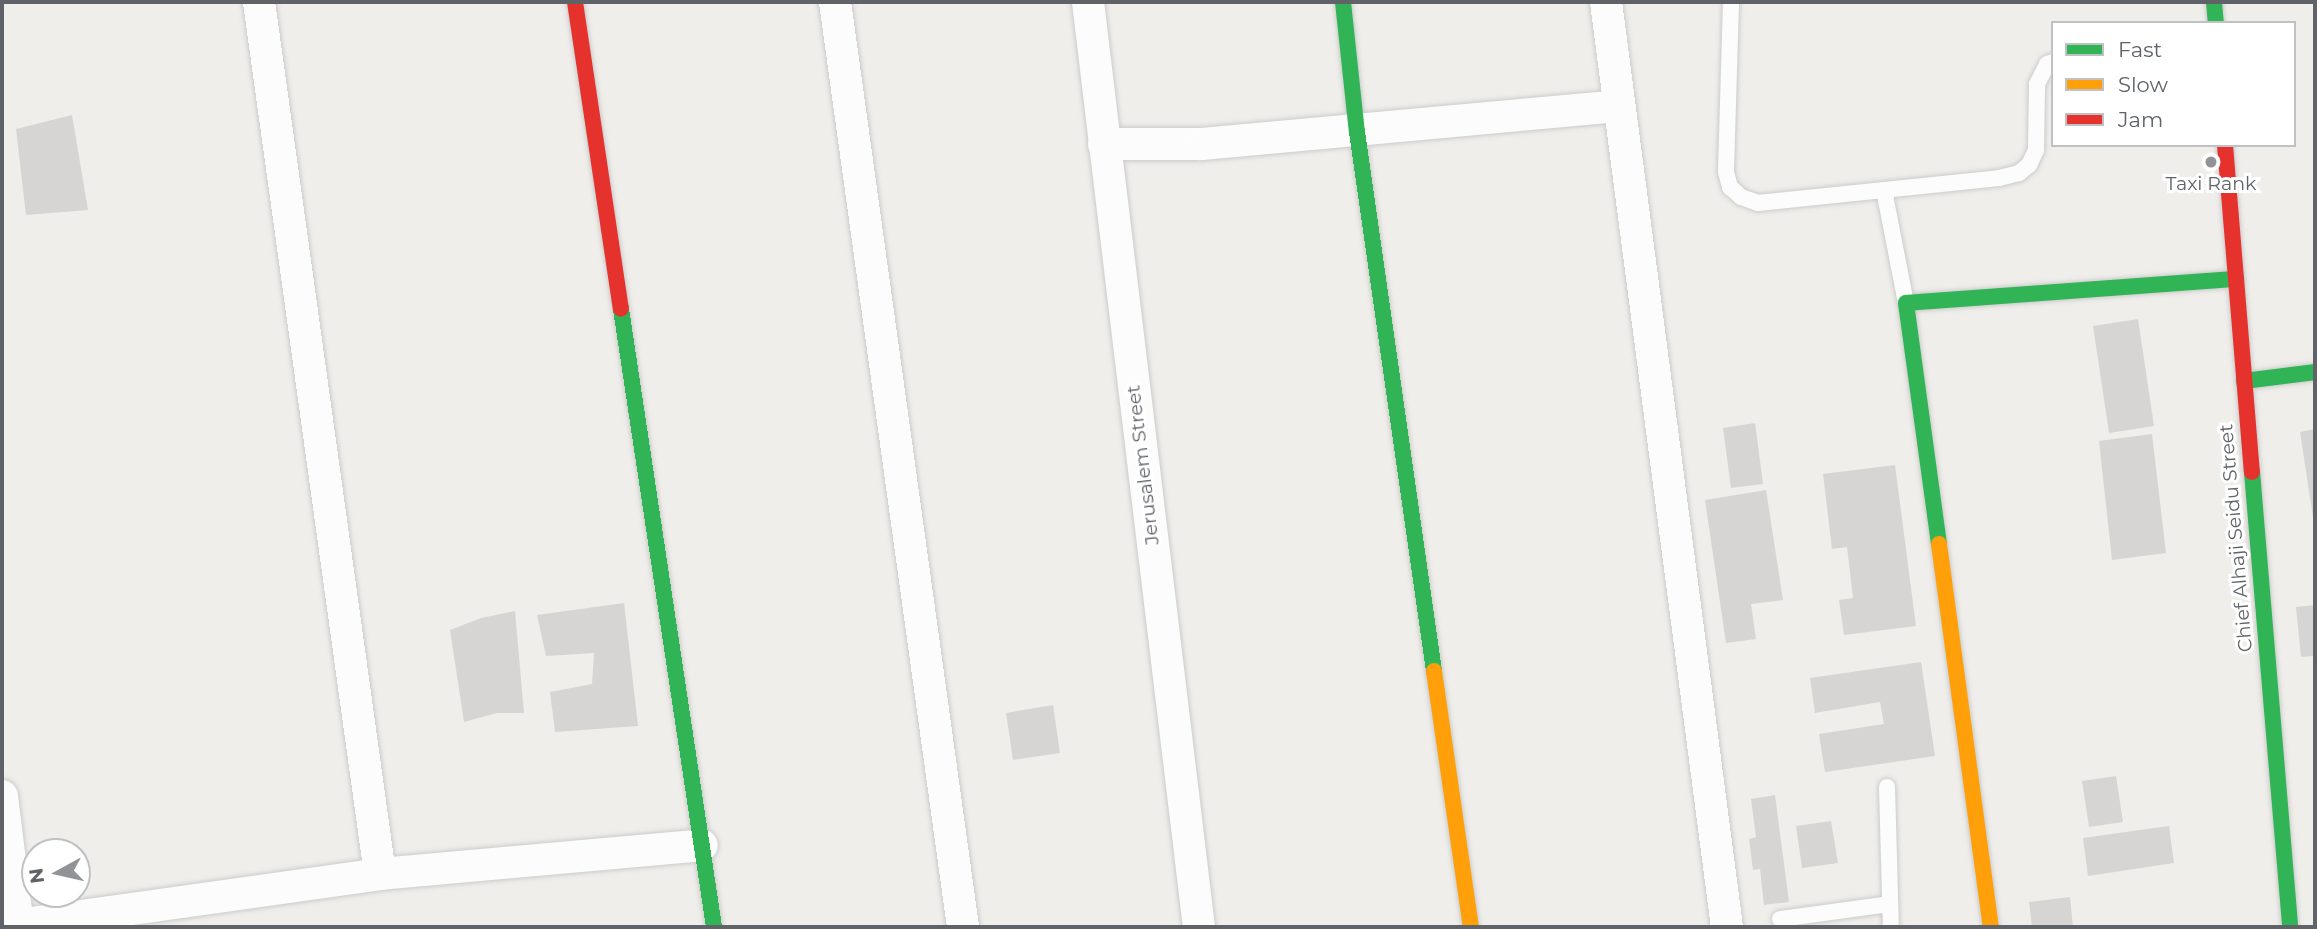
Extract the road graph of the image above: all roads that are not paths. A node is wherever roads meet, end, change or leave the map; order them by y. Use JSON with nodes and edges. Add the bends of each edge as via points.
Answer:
{"nodes":[{"id":1,"x":260,"y":2,"type":"edge"},
{"id":2,"x":575,"y":2,"type":"edge"},
{"id":3,"x":835,"y":2,"type":"edge"},
{"id":4,"x":1088,"y":2,"type":"edge"},
{"id":5,"x":1343,"y":2,"type":"edge"},
{"id":6,"x":1606,"y":2,"type":"edge"},
{"id":7,"x":1731,"y":2,"type":"edge"},
{"id":8,"x":2214,"y":2,"type":"edge"},
{"id":9,"x":2216,"y":21,"type":"edge"},
{"id":10,"x":2051,"y":63,"type":"edge"},
{"id":11,"x":1618,"y":106,"type":"junction"},
{"id":12,"x":1357,"y":132,"type":"junction"},
{"id":13,"x":1104,"y":144,"type":"junction"},
{"id":14,"x":2225,"y":147,"type":"edge"},
{"id":15,"x":1884,"y":190,"type":"junction"},
{"id":16,"x":2236,"y":279,"type":"junction"},
{"id":17,"x":1906,"y":303,"type":"junction"},
{"id":18,"x":2315,"y":372,"type":"edge"},
{"id":19,"x":2244,"y":381,"type":"junction"},
{"id":20,"x":1887,"y":786,"type":"dead end"},
{"id":21,"x":2,"y":796,"type":"edge"},
{"id":22,"x":702,"y":845,"type":"junction"},
{"id":23,"x":380,"y":874,"type":"junction"},
{"id":24,"x":1890,"y":904,"type":"junction"},
{"id":25,"x":1780,"y":919,"type":"dead end"},
{"id":26,"x":11,"y":926,"type":"edge"},
{"id":27,"x":714,"y":927,"type":"edge"},
{"id":28,"x":963,"y":927,"type":"edge"},
{"id":29,"x":1199,"y":927,"type":"edge"},
{"id":30,"x":1471,"y":927,"type":"edge"},
{"id":31,"x":1727,"y":927,"type":"edge"},
{"id":32,"x":1891,"y":927,"type":"edge"},
{"id":33,"x":1991,"y":927,"type":"edge"},
{"id":34,"x":2290,"y":927,"type":"edge"}],
"edges":[{"from":1,"to":23,"type":"street"},
{"from":2,"to":22,"type":"street"},
{"from":3,"to":28,"type":"street"},
{"from":4,"to":13,"type":"street","name":"Jerusalem Street"},
{"from":5,"to":12,"type":"street"},
{"from":6,"to":11,"type":"street"},
{"from":7,"to":15,"type":"lane","via":[[1726,172],[1730,187],[1758,203]]},
{"from":8,"to":9,"type":"street"},
{"from":10,"to":15,"type":"lane","via":[[2037,84],[2036,150],[2019,173]]},
{"from":11,"to":12,"type":"street"},
{"from":11,"to":31,"type":"street"},
{"from":12,"to":13,"type":"street","via":[[1201,144]]},
{"from":12,"to":30,"type":"street"},
{"from":13,"to":29,"type":"street","name":"Jerusalem Street"},
{"from":14,"to":16,"type":"street","name":"Chief Alhaji Seidu Street"},
{"from":15,"to":17,"type":"lane"},
{"from":16,"to":17,"type":"street"},
{"from":16,"to":19,"type":"street","name":"Chief Alhaji Seidu Street"},
{"from":17,"to":33,"type":"street"},
{"from":18,"to":19,"type":"street"},
{"from":19,"to":34,"type":"street","name":"Chief Alhaji Seidu Street"},
{"from":20,"to":24,"type":"lane"},
{"from":21,"to":26,"type":"street"},
{"from":22,"to":23,"type":"street"},
{"from":22,"to":27,"type":"street"},
{"from":23,"to":26,"type":"street"},
{"from":24,"to":25,"type":"lane"},
{"from":24,"to":32,"type":"lane"}]}
